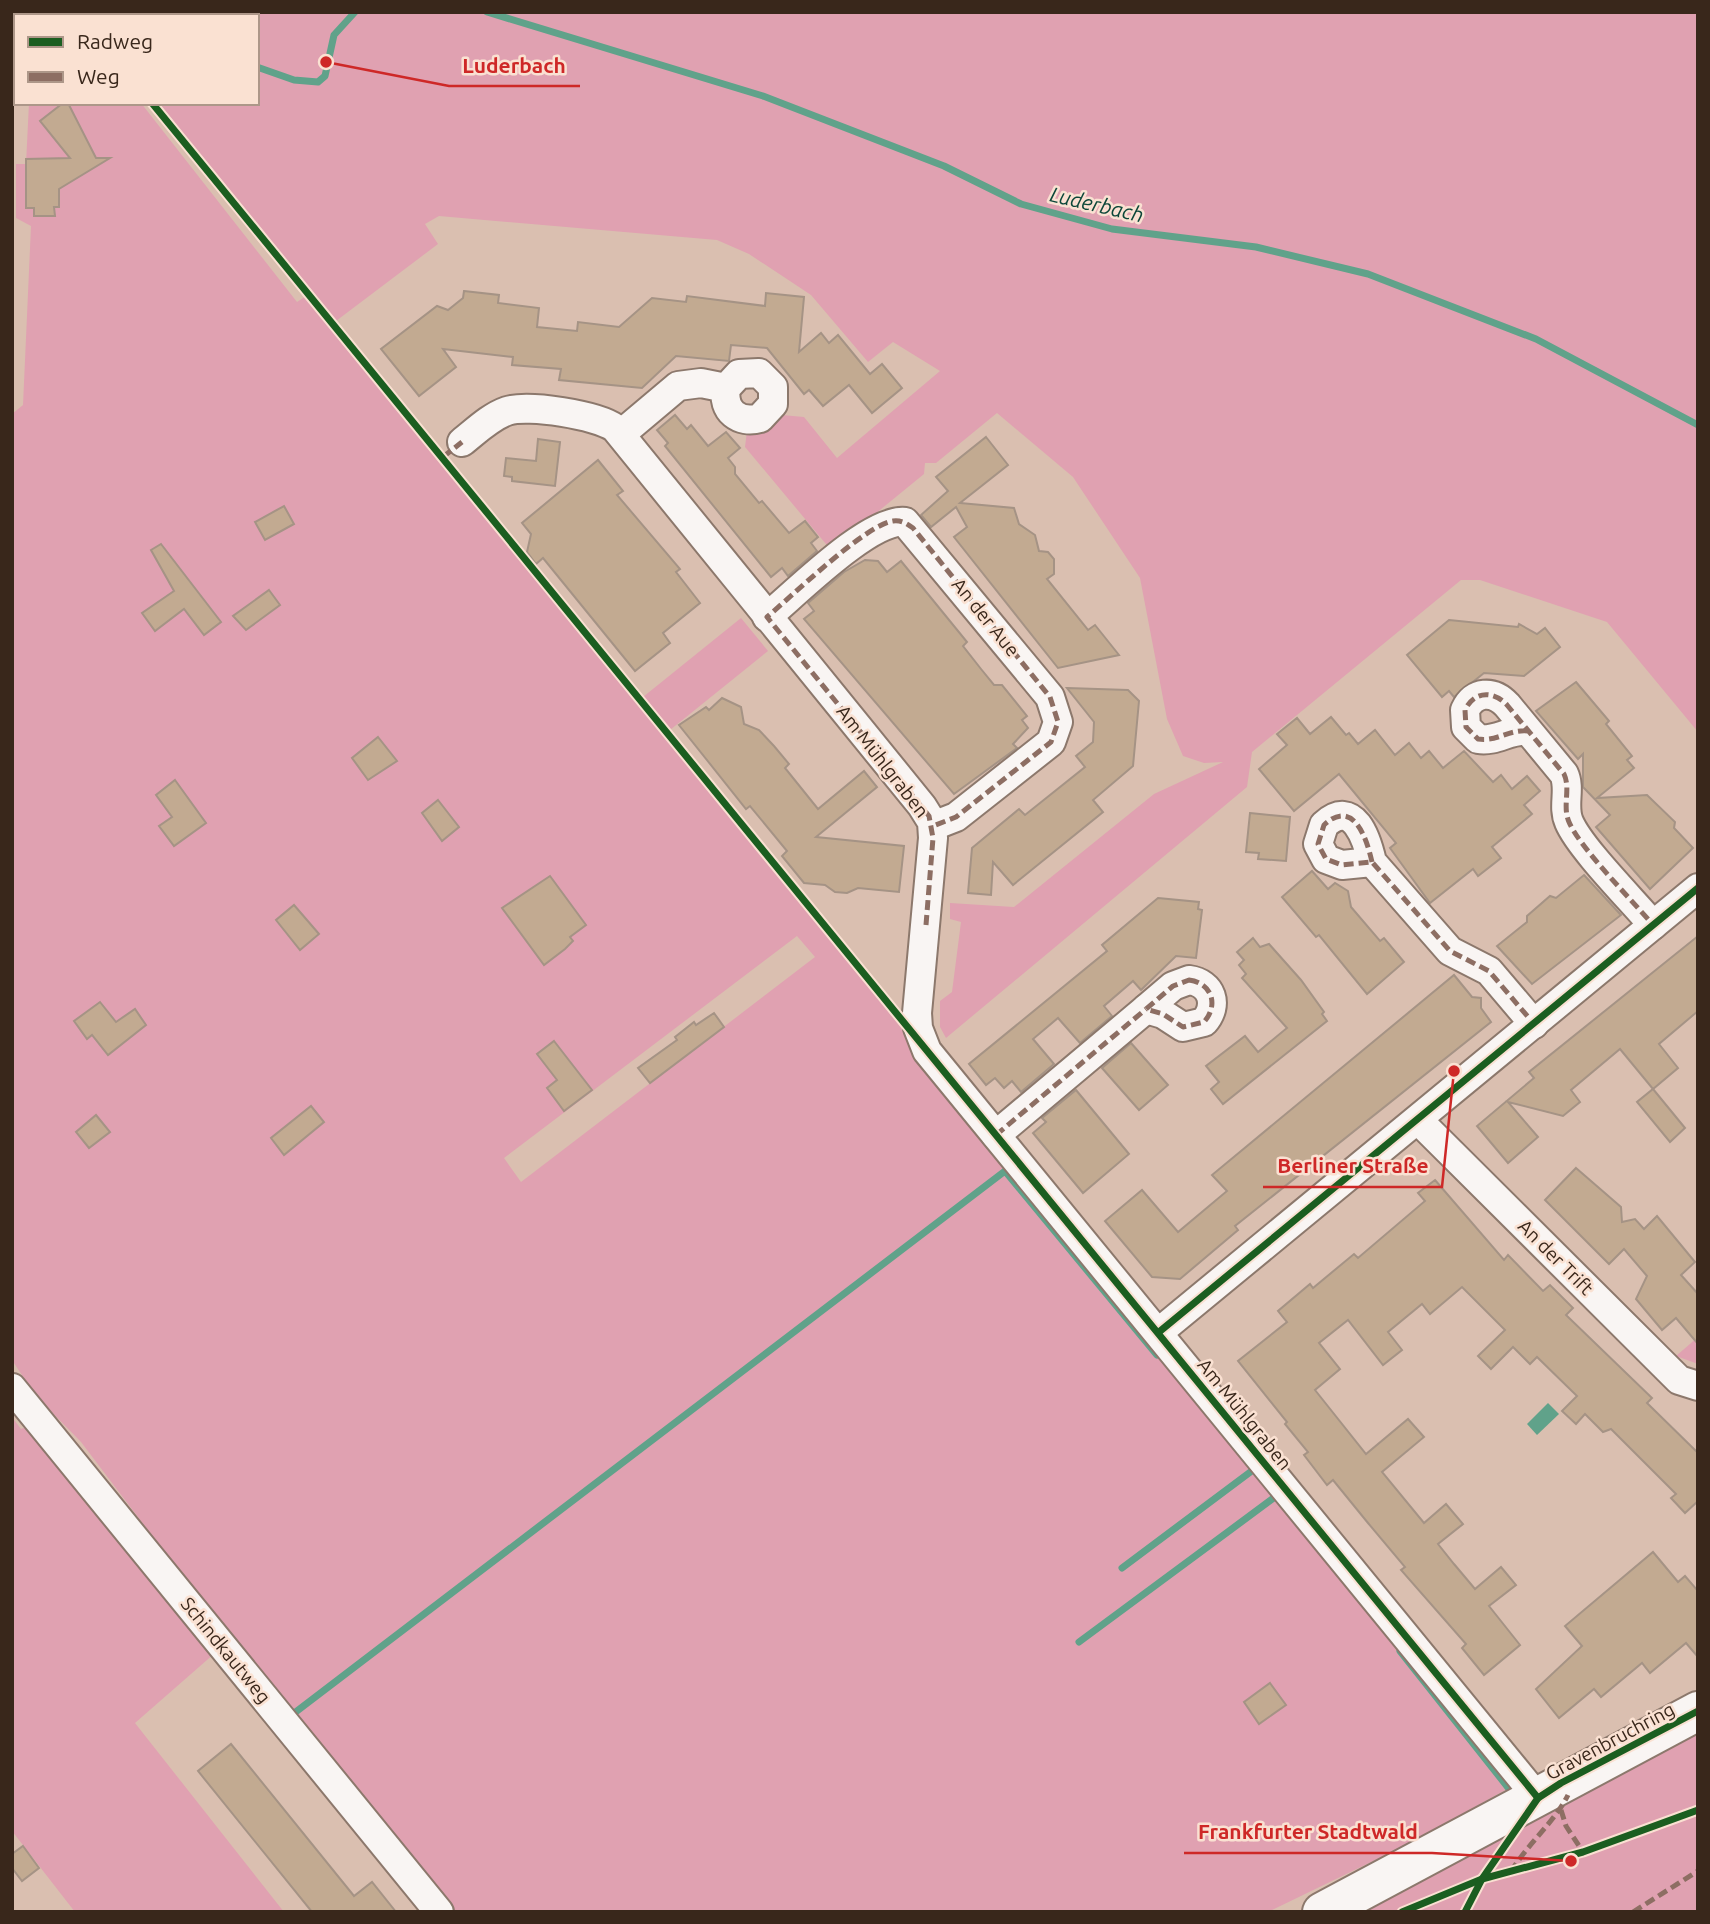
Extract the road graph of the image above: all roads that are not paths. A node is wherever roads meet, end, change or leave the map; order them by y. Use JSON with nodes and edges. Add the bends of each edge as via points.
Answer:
{"nodes":[{"id":1,"x":726,"y":388,"type":"dead end"},
{"id":2,"x":621,"y":434,"type":"junction"},
{"id":3,"x":462,"y":442,"type":"dead end"},
{"id":4,"x":767,"y":617,"type":"junction"},
{"id":5,"x":1528,"y":731,"type":"dead end"},
{"id":6,"x":933,"y":827,"type":"junction"},
{"id":7,"x":1372,"y":862,"type":"dead end"},
{"id":8,"x":1698,"y":888,"type":"edge"},
{"id":9,"x":1653,"y":925,"type":"junction"},
{"id":10,"x":1146,"y":1009,"type":"dead end"},
{"id":11,"x":1534,"y":1024,"type":"junction"},
{"id":12,"x":1418,"y":1120,"type":"junction"},
{"id":13,"x":996,"y":1135,"type":"junction"},
{"id":14,"x":1158,"y":1332,"type":"junction"},
{"id":15,"x":1698,"y":1386,"type":"edge"},
{"id":16,"x":12,"y":1388,"type":"edge"},
{"id":17,"x":1698,"y":1711,"type":"edge"},
{"id":18,"x":1538,"y":1798,"type":"junction"},
{"id":19,"x":439,"y":1912,"type":"edge"},
{"id":20,"x":1322,"y":1912,"type":"edge"}],
"edges":[{"from":1,"to":2,"type":"street","via":[[701,383],[678,386]]},
{"from":2,"to":3,"type":"street","name":"Am Mühlgraben","via":[[590,418],[516,409],[489,421]]},
{"from":2,"to":4,"type":"street","name":"Am Mühlgraben"},
{"from":4,"to":6,"type":"street","name":"Am Mühlgraben","via":[[922,806]]},
{"from":4,"to":6,"type":"street","name":"An der Aue","via":[[872,530],[894,521],[905,522],[1050,696],[1058,722],[1051,742],[956,817]]},
{"from":5,"to":9,"type":"street","via":[[1566,778],[1565,807],[1572,829]]},
{"from":6,"to":13,"type":"street","name":"Am Mühlgraben","via":[[918,1028],[927,1051]]},
{"from":7,"to":11,"type":"street","via":[[1450,951],[1489,971]]},
{"from":8,"to":9,"type":"street"},
{"from":9,"to":11,"type":"street"},
{"from":10,"to":13,"type":"street"},
{"from":11,"to":12,"type":"street"},
{"from":12,"to":14,"type":"street"},
{"from":12,"to":15,"type":"street","name":"An der Trift","via":[[1679,1380]]},
{"from":13,"to":14,"type":"street","name":"Am Mühlgraben"},
{"from":14,"to":18,"type":"street","name":"Am Mühlgraben"},
{"from":16,"to":19,"type":"street","name":"Schindkautweg"},
{"from":17,"to":18,"type":"street","name":"Gravenbruchring"},
{"from":18,"to":20,"type":"street","name":"Gravenbruchring"}]}
